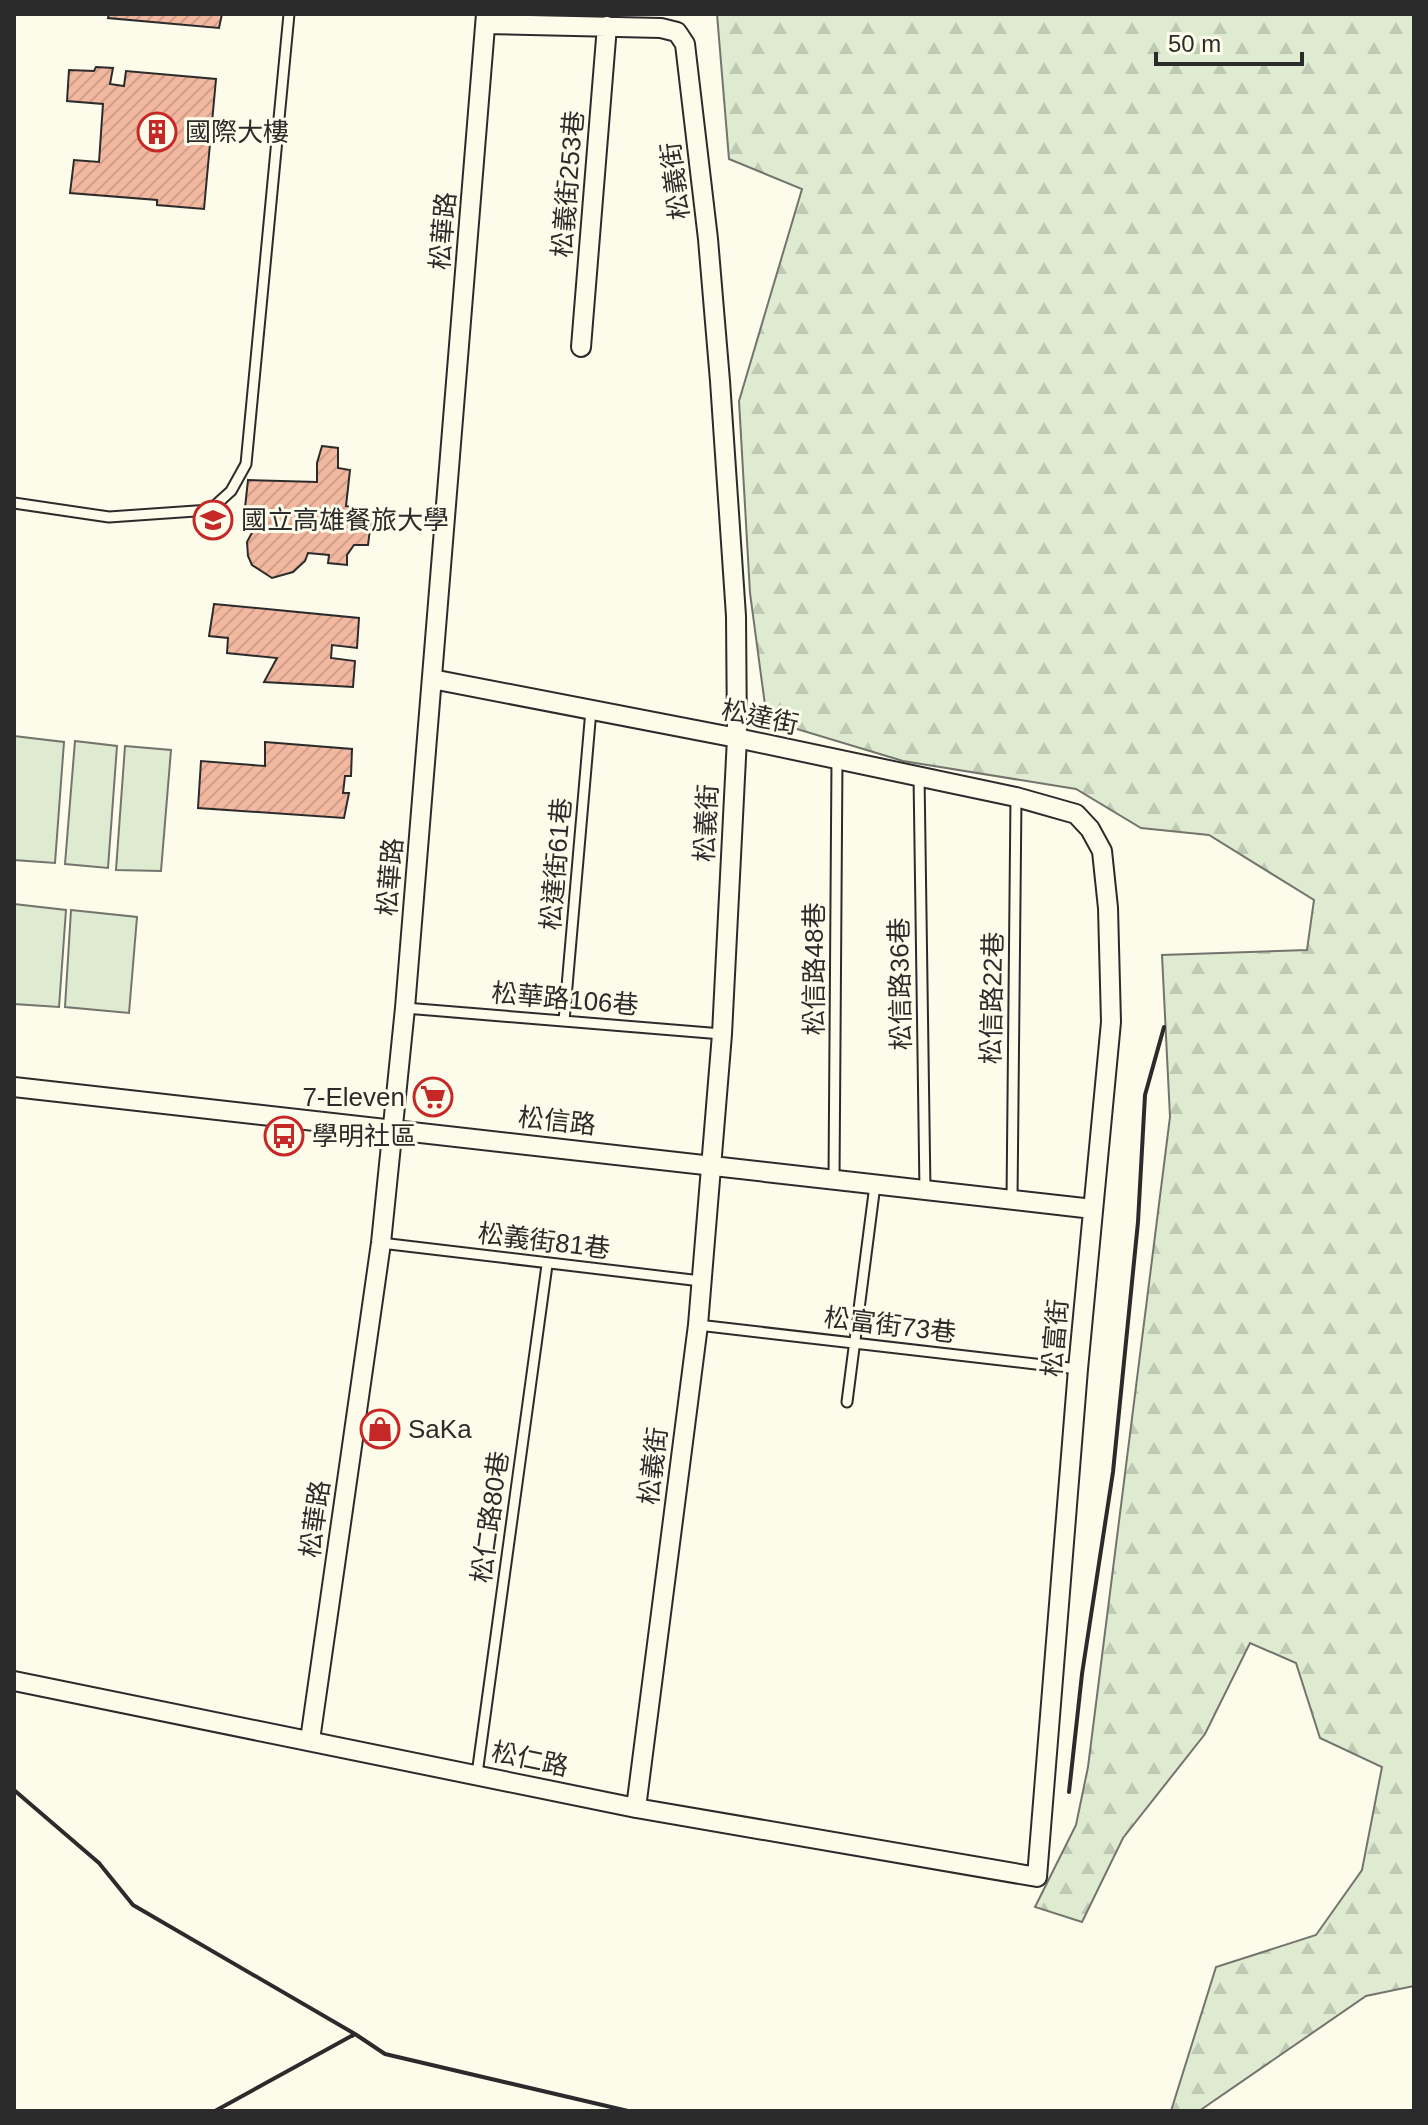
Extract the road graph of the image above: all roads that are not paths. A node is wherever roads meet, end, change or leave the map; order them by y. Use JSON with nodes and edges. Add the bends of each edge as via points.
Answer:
{"nodes":[{"id":1,"x":289,"y":14,"type":"edge"},
{"id":2,"x":486,"y":19,"type":"edge"},
{"id":3,"x":607,"y":26,"type":"junction"},
{"id":4,"x":581,"y":347,"type":"dead end"},
{"id":5,"x":14,"y":503,"type":"edge"},
{"id":6,"x":432,"y":679,"type":"junction"},
{"id":7,"x":591,"y":710,"type":"junction"},
{"id":8,"x":737,"y":738,"type":"junction"},
{"id":9,"x":837,"y":759,"type":"junction"},
{"id":10,"x":919,"y":775,"type":"junction"},
{"id":11,"x":1016,"y":797,"type":"junction"},
{"id":12,"x":1076,"y":814,"type":"joint"},
{"id":13,"x":405,"y":1008,"type":"junction"},
{"id":14,"x":564,"y":1021,"type":"junction"},
{"id":15,"x":722,"y":1034,"type":"junction"},
{"id":16,"x":14,"y":1087,"type":"edge"},
{"id":17,"x":393,"y":1129,"type":"junction"},
{"id":18,"x":713,"y":1165,"type":"junction"},
{"id":19,"x":834,"y":1179,"type":"junction"},
{"id":20,"x":875,"y":1185,"type":"junction"},
{"id":21,"x":925,"y":1191,"type":"junction"},
{"id":22,"x":1012,"y":1200,"type":"junction"},
{"id":23,"x":1093,"y":1209,"type":"junction"},
{"id":24,"x":381,"y":1243,"type":"junction"},
{"id":25,"x":547,"y":1265,"type":"junction"},
{"id":26,"x":701,"y":1281,"type":"junction"},
{"id":27,"x":698,"y":1325,"type":"junction"},
{"id":28,"x":855,"y":1343,"type":"junction"},
{"id":29,"x":1078,"y":1369,"type":"junction"},
{"id":30,"x":847,"y":1402,"type":"dead end"},
{"id":31,"x":14,"y":1681,"type":"edge"},
{"id":32,"x":310,"y":1740,"type":"junction"},
{"id":33,"x":477,"y":1774,"type":"junction"},
{"id":34,"x":636,"y":1808,"type":"junction"},
{"id":35,"x":1037,"y":1877,"type":"joint"}],
"edges":[{"from":1,"to":5,"type":"lane","via":[[246,464],[231,491],[210,510],[109,517]]},
{"from":2,"to":3,"type":"street","name":"松義街"},
{"from":2,"to":6,"type":"street","name":"松華路"},
{"from":3,"to":4,"type":"street","name":"松義街253巷"},
{"from":3,"to":8,"type":"street","name":"松義街","via":[[661,28],[677,32],[685,44],[720,381],[736,616]]},
{"from":6,"to":7,"type":"street","name":"松達街"},
{"from":6,"to":13,"type":"street","name":"松華路"},
{"from":7,"to":8,"type":"street","name":"松達街"},
{"from":7,"to":14,"type":"lane","name":"松達街61巷"},
{"from":8,"to":9,"type":"street","name":"松達街"},
{"from":8,"to":15,"type":"street","name":"松義街"},
{"from":9,"to":10,"type":"street","name":"松達街"},
{"from":9,"to":19,"type":"lane","name":"松信路48巷"},
{"from":10,"to":11,"type":"street","name":"松達街"},
{"from":10,"to":21,"type":"lane","name":"松信路36巷"},
{"from":11,"to":12,"type":"street","name":"松達街"},
{"from":11,"to":22,"type":"lane","name":"松信路22巷"},
{"from":12,"to":23,"type":"street","name":"松富街","via":[[1102,851],[1108,908],[1111,1022]]},
{"from":13,"to":14,"type":"lane","name":"松華路106巷"},
{"from":13,"to":17,"type":"street","name":"松華路"},
{"from":14,"to":15,"type":"lane","name":"松華路106巷"},
{"from":15,"to":18,"type":"street","name":"松義街"},
{"from":16,"to":17,"type":"street","name":"松信路"},
{"from":17,"to":18,"type":"street","name":"松信路"},
{"from":17,"to":24,"type":"street","name":"松華路"},
{"from":18,"to":19,"type":"street","name":"松信路"},
{"from":18,"to":26,"type":"street","name":"松義街"},
{"from":19,"to":20,"type":"street","name":"松信路"},
{"from":20,"to":21,"type":"street","name":"松信路"},
{"from":20,"to":28,"type":"lane"},
{"from":21,"to":22,"type":"street","name":"松信路"},
{"from":22,"to":23,"type":"street","name":"松信路"},
{"from":23,"to":29,"type":"street","name":"松富街"},
{"from":24,"to":25,"type":"lane","name":"松義街81巷"},
{"from":24,"to":32,"type":"street","name":"松華路"},
{"from":25,"to":26,"type":"lane","name":"松義街81巷"},
{"from":25,"to":33,"type":"lane","name":"松仁路80巷"},
{"from":26,"to":27,"type":"street","name":"松義街"},
{"from":27,"to":28,"type":"lane","name":"松富街73巷"},
{"from":27,"to":34,"type":"street","name":"松義街"},
{"from":28,"to":29,"type":"lane","name":"松富街73巷"},
{"from":28,"to":30,"type":"lane"},
{"from":29,"to":35,"type":"street","name":"松富街"},
{"from":31,"to":32,"type":"street","name":"松仁路"},
{"from":32,"to":33,"type":"street","name":"松仁路"},
{"from":33,"to":34,"type":"street","name":"松仁路"},
{"from":34,"to":35,"type":"street","name":"松仁路"}]}
